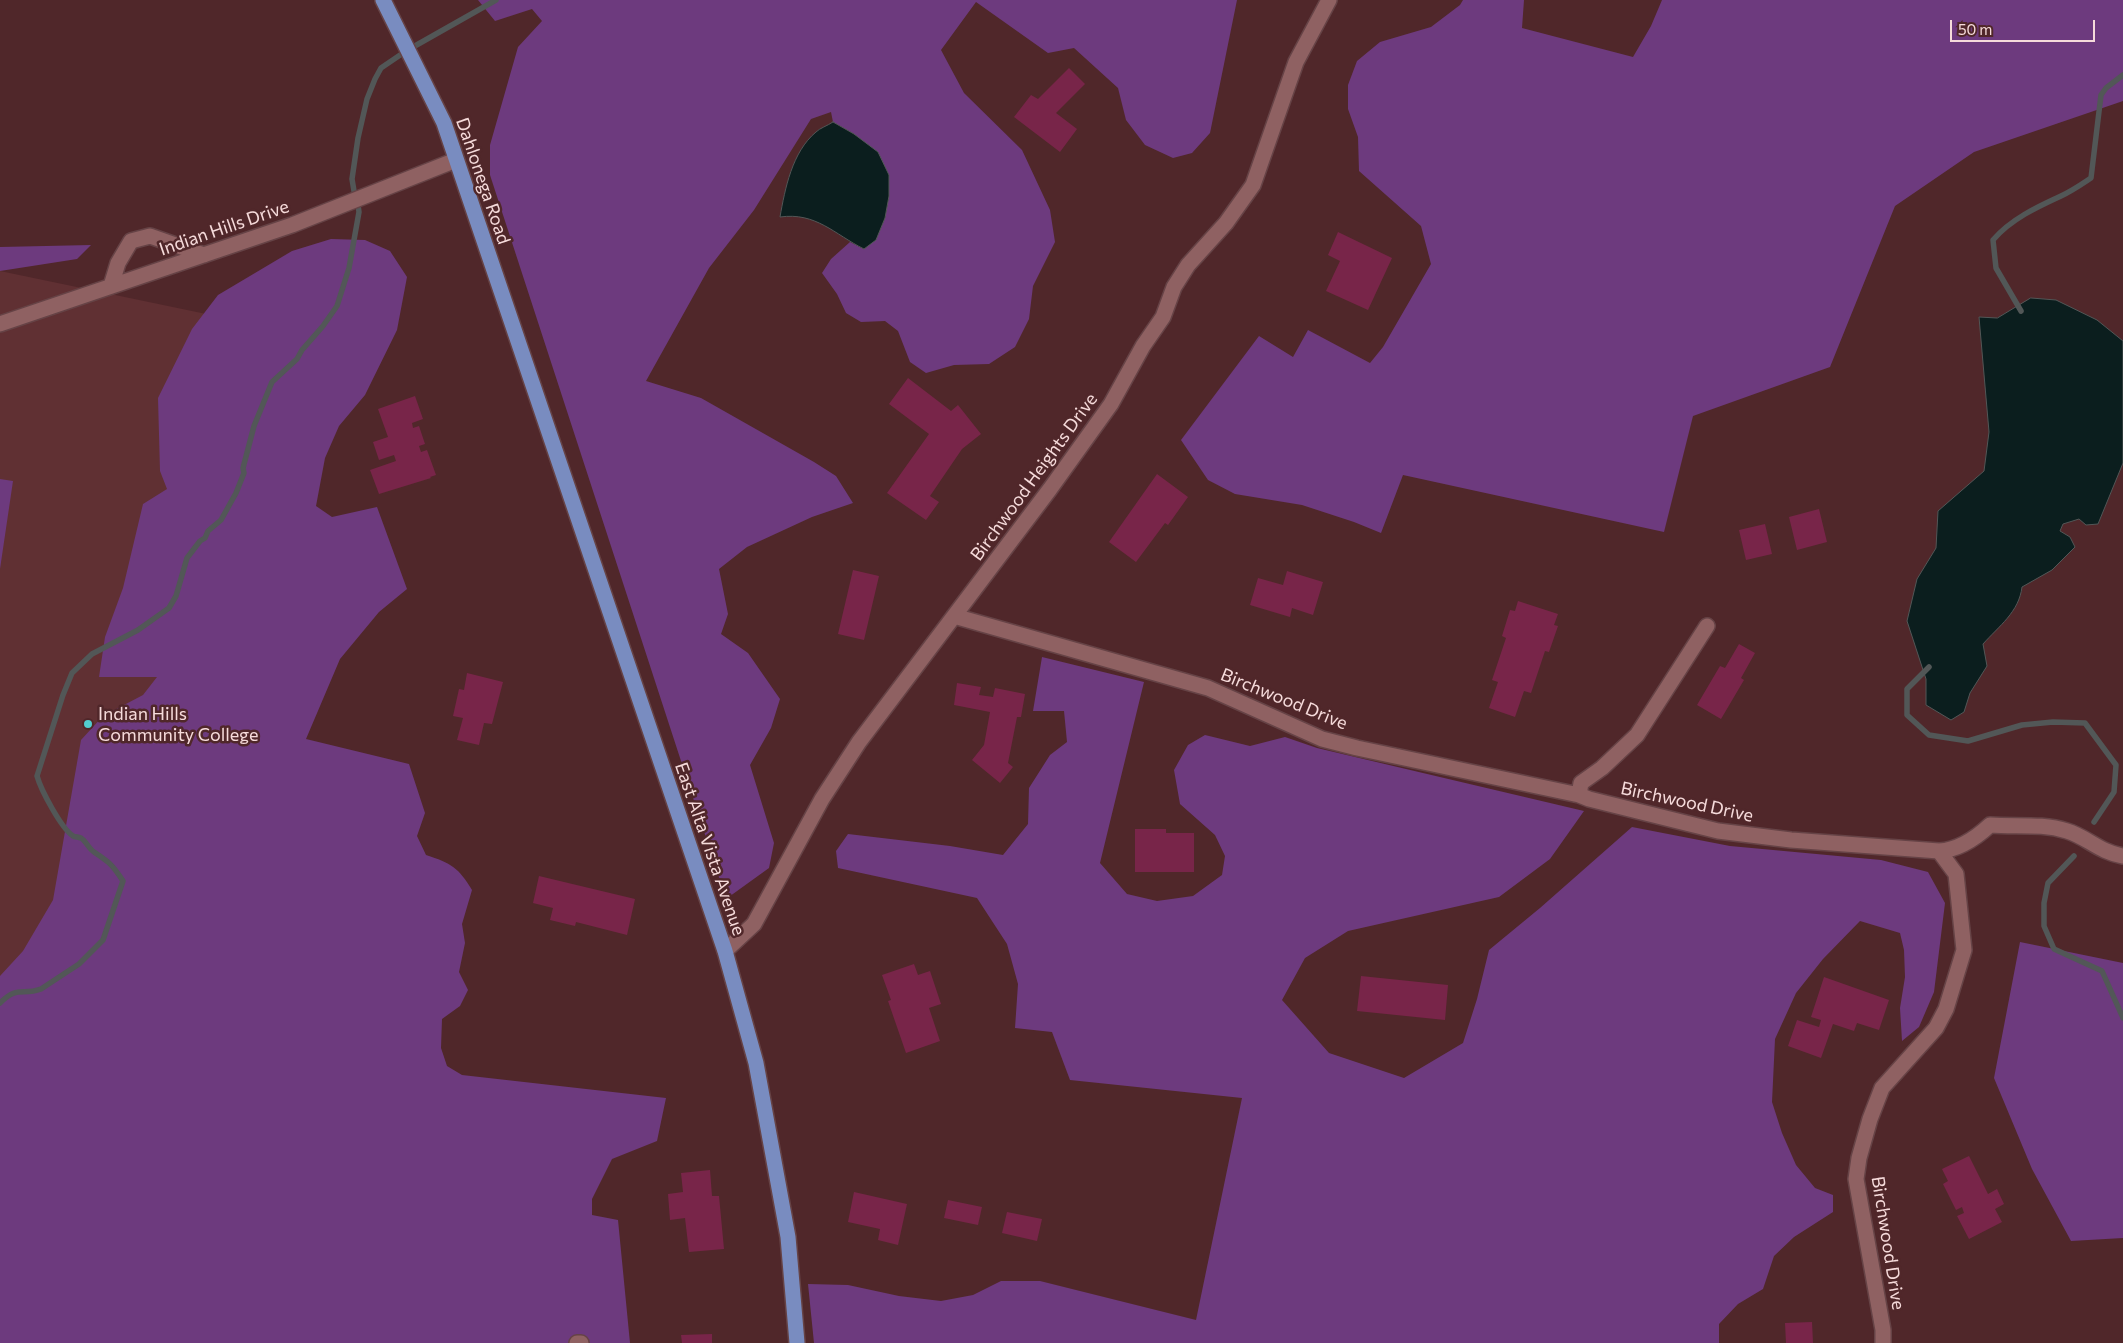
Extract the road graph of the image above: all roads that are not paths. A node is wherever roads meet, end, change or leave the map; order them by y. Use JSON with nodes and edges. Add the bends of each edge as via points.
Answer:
{"nodes":[{"id":1,"x":383,"y":0,"type":"edge"},
{"id":2,"x":1329,"y":0,"type":"edge"},
{"id":3,"x":456,"y":160,"type":"junction"},
{"id":4,"x":204,"y":255,"type":"junction"},
{"id":5,"x":111,"y":286,"type":"junction"},
{"id":6,"x":0,"y":324,"type":"edge"},
{"id":7,"x":530,"y":381,"type":"joint"},
{"id":8,"x":954,"y":616,"type":"junction"},
{"id":9,"x":1707,"y":626,"type":"dead end"},
{"id":10,"x":1580,"y":795,"type":"junction"},
{"id":11,"x":1939,"y":851,"type":"junction"},
{"id":12,"x":2123,"y":856,"type":"edge"},
{"id":13,"x":725,"y":951,"type":"junction"},
{"id":14,"x":577,"y":1343,"type":"edge"},
{"id":15,"x":581,"y":1343,"type":"edge"},
{"id":16,"x":797,"y":1343,"type":"edge"},
{"id":17,"x":1883,"y":1343,"type":"edge"}],
"edges":[{"from":1,"to":3,"type":"main road","name":"Dahlonega Road","via":[[444,123]]},
{"from":2,"to":8,"type":"street","name":"Birchwood Heights Drive","via":[[1296,62],[1253,185],[1226,223],[1188,265],[1174,288],[1163,317],[1111,404]]},
{"from":3,"to":4,"type":"street","name":"Indian Hills Drive","via":[[292,225]]},
{"from":3,"to":7,"type":"main road","name":"Dahlonega Road"},
{"from":4,"to":5,"type":"street","name":"Indian Hills Drive"},
{"from":4,"to":5,"type":"street","via":[[150,236],[131,241],[118,262]]},
{"from":5,"to":6,"type":"street","name":"Indian Hills Drive"},
{"from":7,"to":13,"type":"main road","name":"East Alta Vista Avenue"},
{"from":8,"to":10,"type":"street","name":"Birchwood Drive","via":[[1208,688],[1322,739]]},
{"from":8,"to":13,"type":"street","name":"Birchwood Heights Drive","via":[[859,742],[827,791],[754,924]]},
{"from":9,"to":10,"type":"street","via":[[1637,734],[1602,768],[1581,783]]},
{"from":10,"to":11,"type":"street","name":"Birchwood Drive","via":[[1718,831]]},
{"from":11,"to":12,"type":"street","via":[[1949,850],[1979,835],[1990,825],[2022,824],[2070,832],[2109,853]]},
{"from":11,"to":17,"type":"street","name":"Birchwood Drive","via":[[1956,874],[1964,950],[1946,1009],[1936,1028],[1882,1088],[1862,1148],[1856,1179]]},
{"from":13,"to":16,"type":"main road","name":"East Alta Vista Avenue","via":[[756,1063],[788,1237]]},
{"from":14,"to":15,"type":"street"}]}
